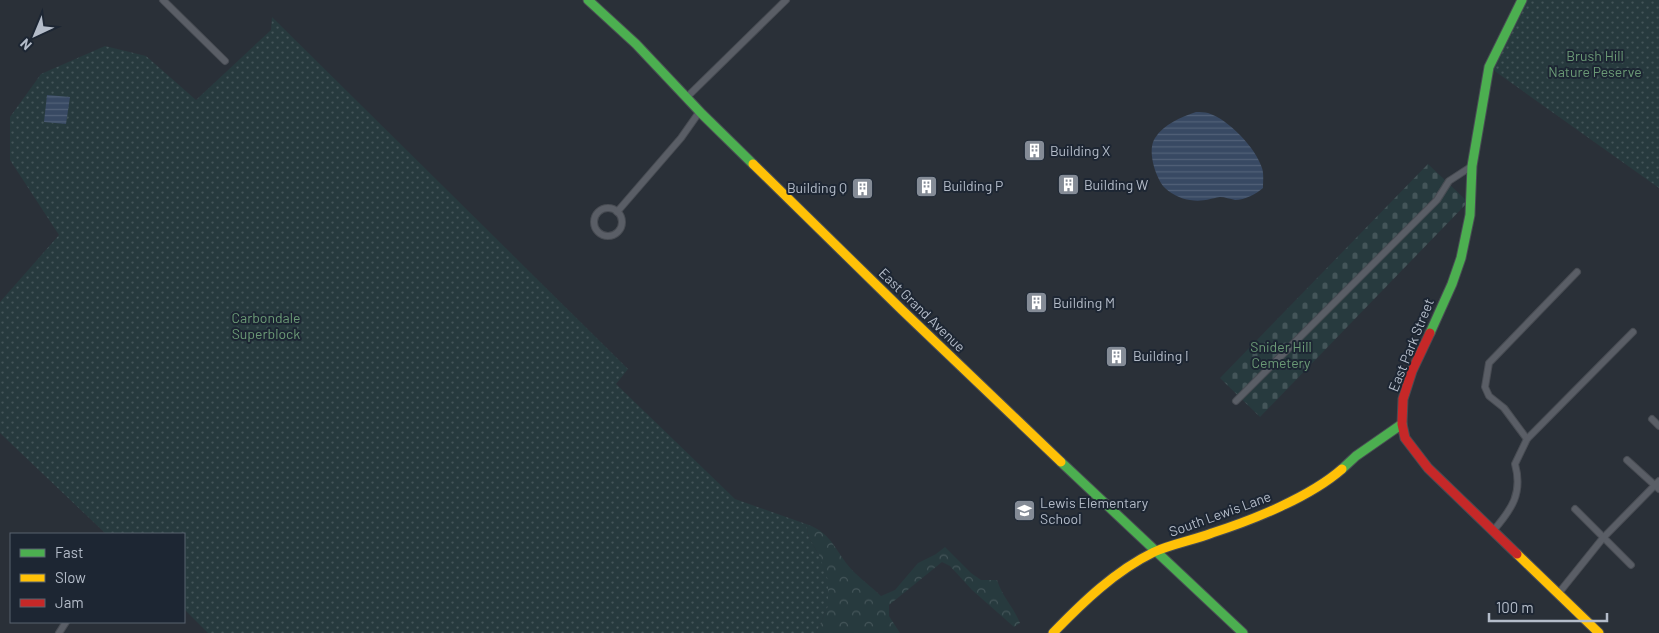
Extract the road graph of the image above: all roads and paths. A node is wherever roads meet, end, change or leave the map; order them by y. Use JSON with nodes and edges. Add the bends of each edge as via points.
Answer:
{"nodes":[{"id":1,"x":163,"y":0,"type":"edge"},
{"id":2,"x":588,"y":0,"type":"edge"},
{"id":3,"x":786,"y":0,"type":"edge"},
{"id":4,"x":1522,"y":0,"type":"edge"},
{"id":5,"x":225,"y":61,"type":"dead end"},
{"id":6,"x":687,"y":96,"type":"junction"},
{"id":7,"x":700,"y":111,"type":"junction"},
{"id":8,"x":1472,"y":166,"type":"junction"},
{"id":9,"x":617,"y":212,"type":"junction"},
{"id":10,"x":1576,"y":272,"type":"dead end"},
{"id":11,"x":1633,"y":332,"type":"dead end"},
{"id":12,"x":1236,"y":401,"type":"dead end"},
{"id":13,"x":1652,"y":419,"type":"dead end"},
{"id":14,"x":1402,"y":424,"type":"junction"},
{"id":15,"x":1659,"y":426,"type":"edge"},
{"id":16,"x":1527,"y":439,"type":"junction"},
{"id":17,"x":1628,"y":460,"type":"dead end"},
{"id":18,"x":1658,"y":485,"type":"edge"},
{"id":19,"x":1575,"y":509,"type":"dead end"},
{"id":20,"x":1493,"y":531,"type":"junction"},
{"id":21,"x":1603,"y":538,"type":"junction"},
{"id":22,"x":1155,"y":552,"type":"junction"},
{"id":23,"x":1631,"y":565,"type":"dead end"},
{"id":24,"x":1558,"y":594,"type":"junction"},
{"id":25,"x":1053,"y":633,"type":"edge"},
{"id":26,"x":1243,"y":633,"type":"edge"},
{"id":27,"x":1599,"y":633,"type":"edge"}],
"edges":[{"from":1,"to":5,"type":"street"},
{"from":2,"to":6,"type":"street","name":"East Grand Avenue"},
{"from":3,"to":6,"type":"street"},
{"from":4,"to":8,"type":"street","name":"East Park Street","via":[[1489,67]]},
{"from":6,"to":7,"type":"street","name":"East Grand Avenue"},
{"from":7,"to":9,"type":"street"},
{"from":7,"to":22,"type":"street","name":"East Grand Avenue"},
{"from":8,"to":12,"type":"street","via":[[1449,181],[1437,200]]},
{"from":8,"to":14,"type":"street","name":"East Park Street","via":[[1470,215],[1461,258],[1406,387]]},
{"from":9,"to":9,"type":"street","via":[[609,208],[596,214],[594,223],[598,232],[611,236],[618,230],[621,219]]},
{"from":10,"to":16,"type":"street","via":[[1489,363],[1485,387],[1489,396],[1504,408]]},
{"from":11,"to":16,"type":"street"},
{"from":13,"to":15,"type":"street"},
{"from":14,"to":20,"type":"street","name":"East Park Street","via":[[1416,454]]},
{"from":14,"to":22,"type":"street","name":"South Lewis Lane","via":[[1336,474],[1294,500],[1220,531]]},
{"from":16,"to":20,"type":"street","via":[[1515,464],[1519,478],[1515,497],[1509,513]]},
{"from":17,"to":18,"type":"street"},
{"from":18,"to":21,"type":"street"},
{"from":19,"to":21,"type":"street"},
{"from":20,"to":24,"type":"street","name":"East Park Street"},
{"from":21,"to":23,"type":"street"},
{"from":21,"to":24,"type":"street"},
{"from":22,"to":25,"type":"street","name":"South Lewis Lane","via":[[1111,579]]},
{"from":22,"to":26,"type":"street","name":"East Grand Avenue"},
{"from":24,"to":27,"type":"street","name":"East Park Street"}]}
